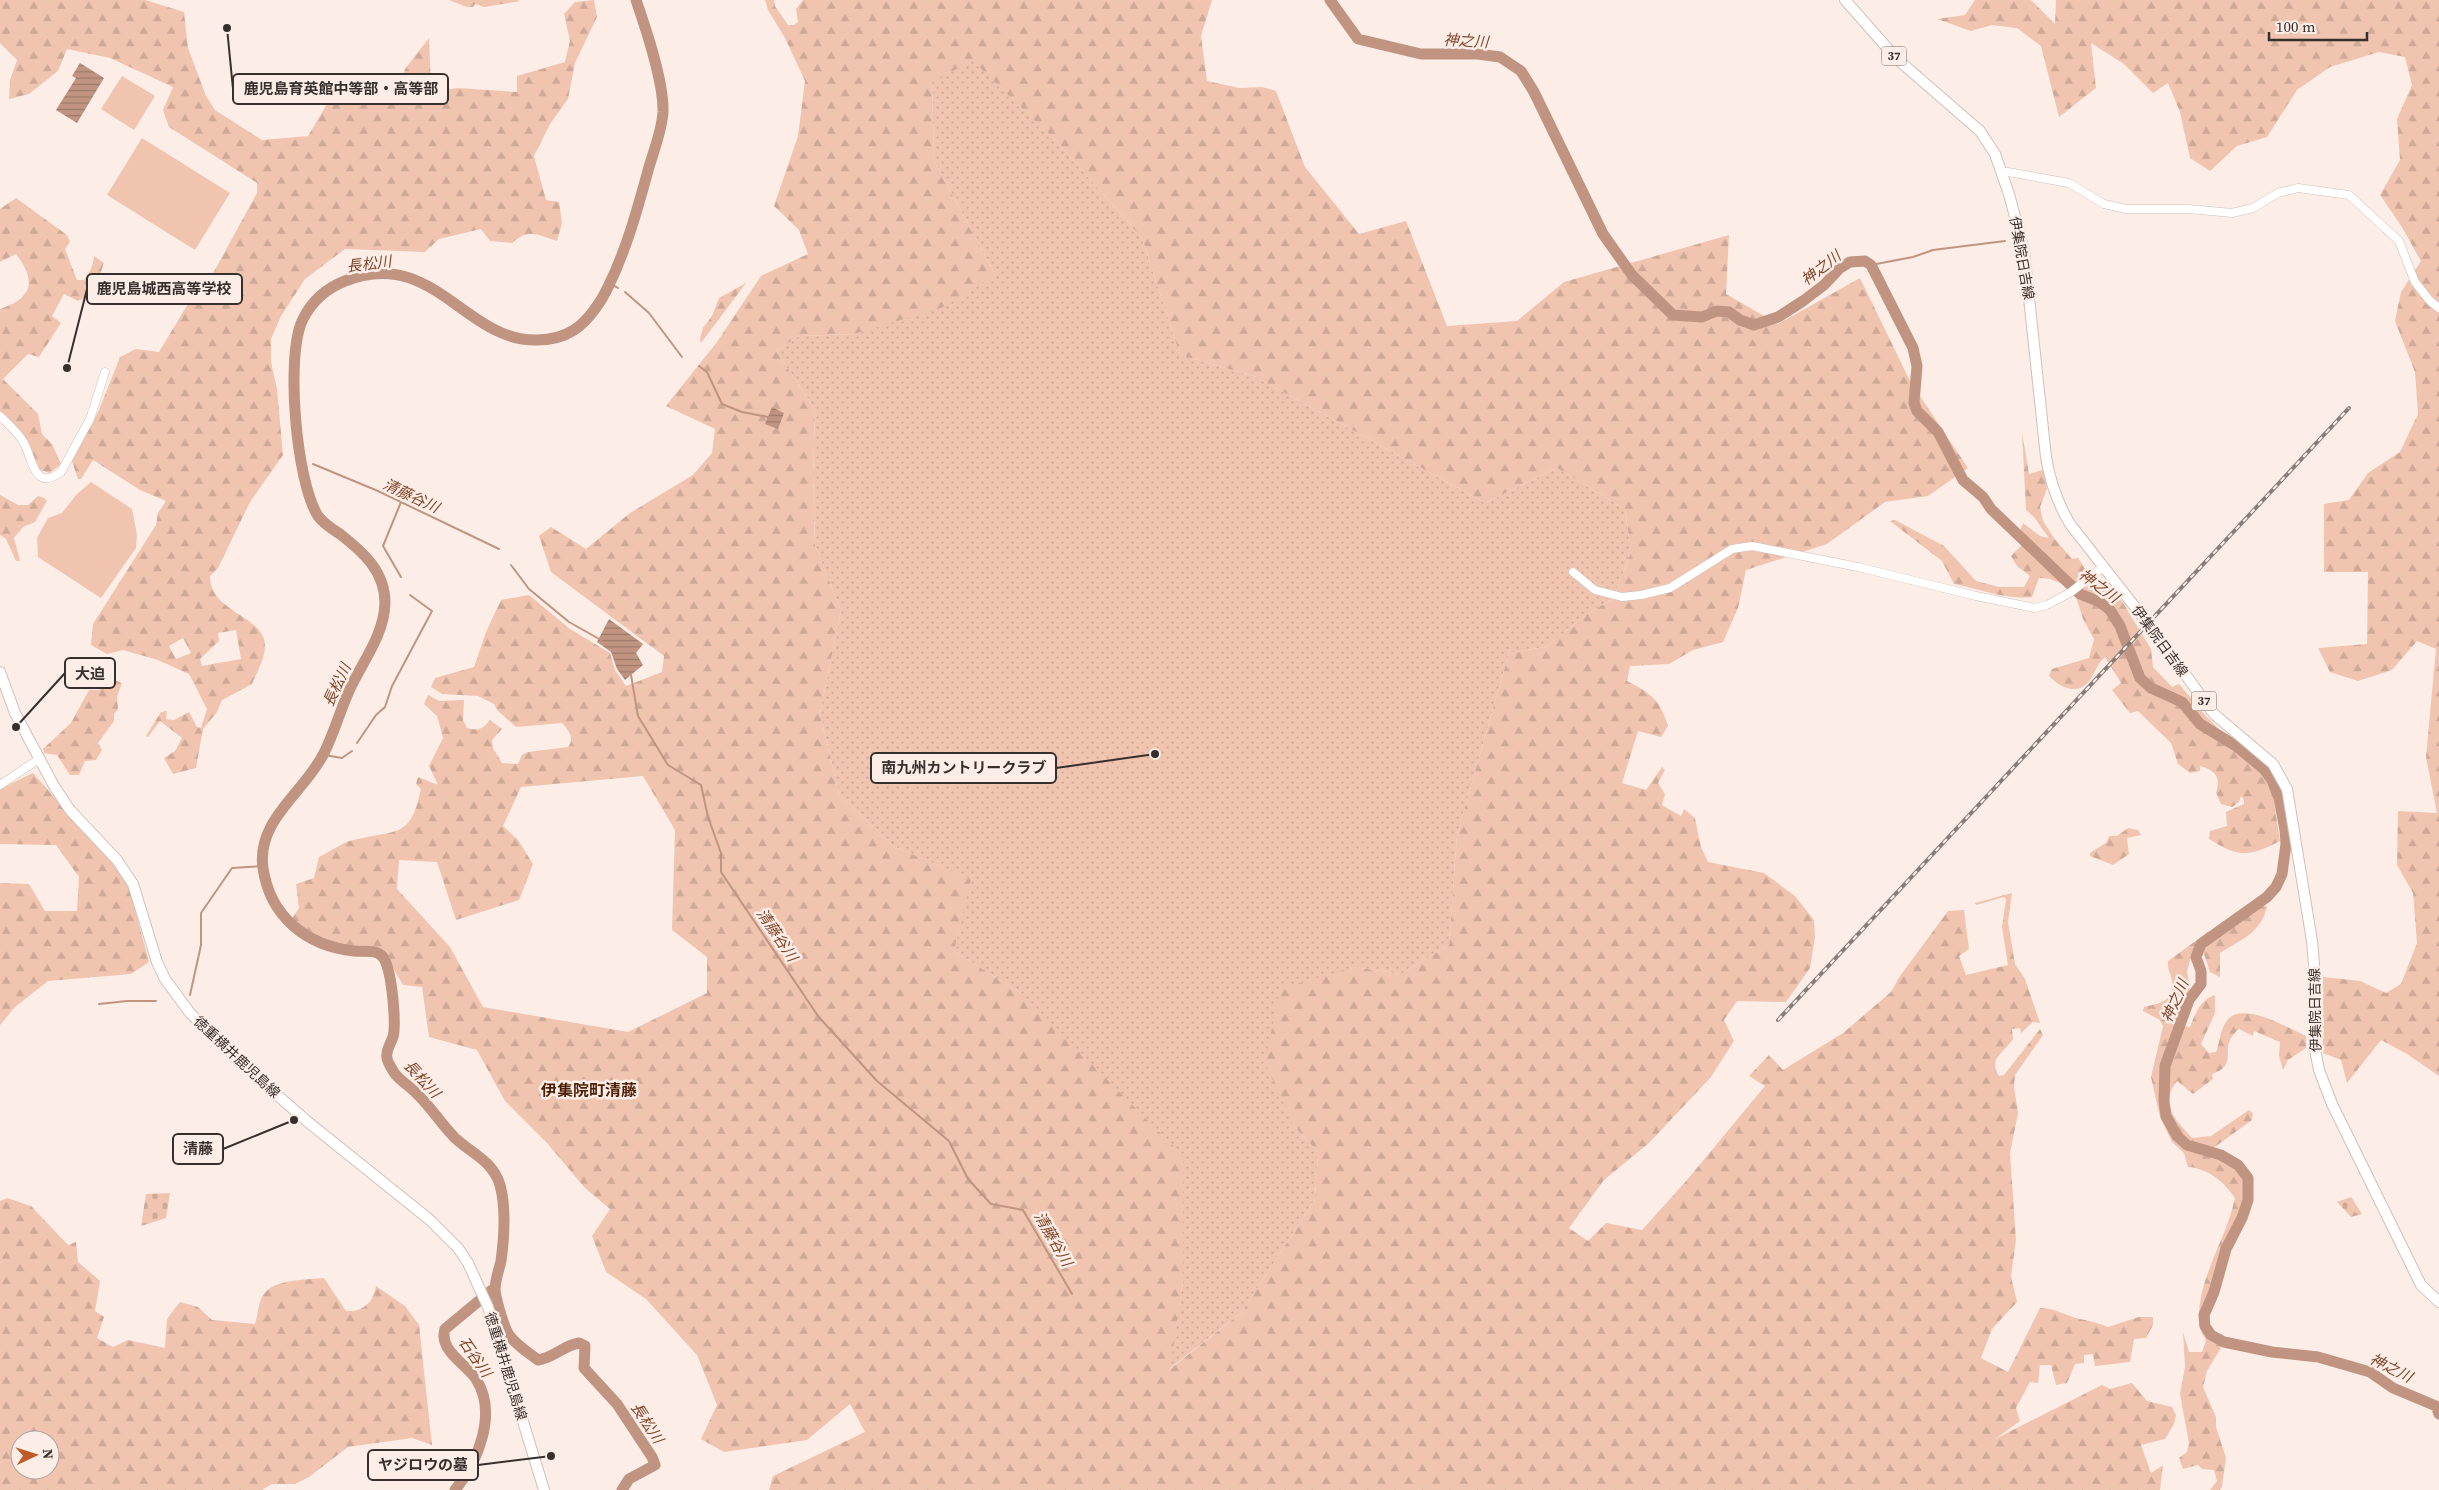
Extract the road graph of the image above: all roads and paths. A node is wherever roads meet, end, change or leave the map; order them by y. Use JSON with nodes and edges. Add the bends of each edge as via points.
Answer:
{"nodes":[{"id":1,"x":1845,"y":0,"type":"edge"},
{"id":2,"x":2002,"y":173,"type":"junction"},
{"id":3,"x":2439,"y":308,"type":"edge"},
{"id":4,"x":105,"y":372,"type":"dead end"},
{"id":5,"x":0,"y":416,"type":"edge"},
{"id":6,"x":2103,"y":567,"type":"junction"},
{"id":7,"x":1573,"y":572,"type":"dead end"},
{"id":8,"x":0,"y":672,"type":"edge"},
{"id":9,"x":38,"y":759,"type":"junction"},
{"id":10,"x":0,"y":785,"type":"edge"},
{"id":11,"x":2439,"y":1302,"type":"edge"},
{"id":12,"x":544,"y":1490,"type":"edge"}],
"edges":[{"from":1,"to":2,"type":"main road","name":"伊集院日吉線","number":"37","via":[[1897,59],[1980,131],[1995,154]]},
{"from":2,"to":3,"type":"street","via":[[2069,183],[2104,204],[2126,209],[2232,213],[2253,208],[2278,193],[2298,188],[2348,195],[2399,241],[2415,282]]},
{"from":2,"to":6,"type":"main road","name":"伊集院日吉線","number":"37","via":[[2024,251],[2052,488],[2070,524]]},
{"from":4,"to":5,"type":"street","via":[[84,432],[61,472],[55,476],[42,478],[36,474],[23,442]]},
{"from":6,"to":7,"type":"street","via":[[2071,592],[2035,608],[1752,546],[1732,549],[1670,588],[1641,595],[1622,597],[1595,590]]},
{"from":6,"to":11,"type":"main road","name":"伊集院日吉線","number":"37","via":[[2214,714],[2267,759],[2284,784],[2290,800],[2312,941],[2314,1044],[2319,1070],[2332,1104],[2421,1285]]},
{"from":8,"to":9,"type":"main road","name":"徳重横井鹿児島線"},
{"from":9,"to":10,"type":"street"},
{"from":9,"to":12,"type":"main road","name":"徳重横井鹿児島線","via":[[70,810],[126,872],[138,894],[157,962],[165,979],[190,1013],[308,1122],[446,1235],[468,1263],[488,1307]]}]}
